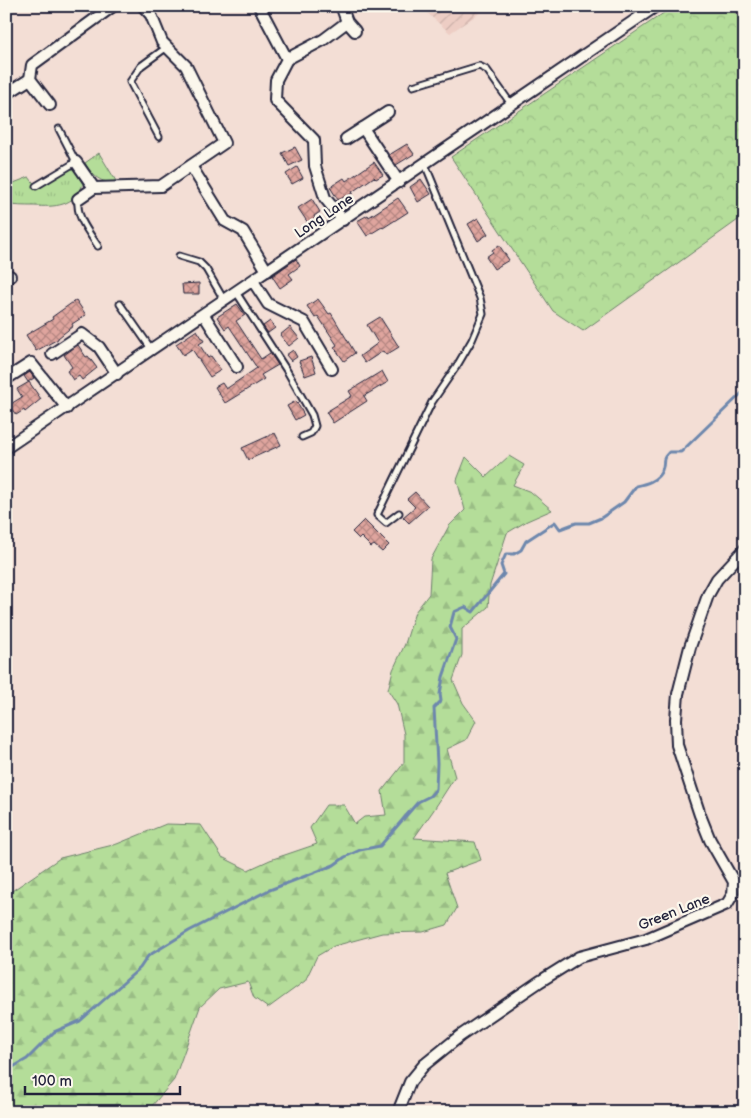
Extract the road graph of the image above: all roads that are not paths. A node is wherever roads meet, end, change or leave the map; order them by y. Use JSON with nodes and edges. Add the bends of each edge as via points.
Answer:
{"nodes":[{"id":1,"x":112,"y":6,"type":"edge"},
{"id":2,"x":143,"y":6,"type":"edge"},
{"id":3,"x":260,"y":6,"type":"edge"},
{"id":4,"x":656,"y":6,"type":"edge"},
{"id":5,"x":342,"y":8,"type":"dead end"},
{"id":6,"x":347,"y":22,"type":"junction"},
{"id":7,"x":355,"y":31,"type":"dead end"},
{"id":8,"x":167,"y":47,"type":"junction"},
{"id":9,"x":287,"y":59,"type":"junction"},
{"id":10,"x":30,"y":79,"type":"junction"},
{"id":11,"x":413,"y":86,"type":"dead end"},
{"id":12,"x":11,"y":91,"type":"dead end"},
{"id":13,"x":50,"y":105,"type":"dead end"},
{"id":14,"x":511,"y":105,"type":"junction"},
{"id":15,"x":388,"y":112,"type":"dead end"},
{"id":16,"x":363,"y":128,"type":"junction"},
{"id":17,"x":59,"y":129,"type":"dead end"},
{"id":18,"x":159,"y":137,"type":"dead end"},
{"id":19,"x":346,"y":139,"type":"dead end"},
{"id":20,"x":76,"y":162,"type":"junction"},
{"id":21,"x":425,"y":164,"type":"junction"},
{"id":22,"x":190,"y":166,"type":"junction"},
{"id":23,"x":398,"y":182,"type":"junction"},
{"id":24,"x":36,"y":186,"type":"dead end"},
{"id":25,"x":94,"y":188,"type":"junction"},
{"id":26,"x":78,"y":199,"type":"joint"},
{"id":27,"x":343,"y":220,"type":"junction"},
{"id":28,"x":98,"y":246,"type":"dead end"},
{"id":29,"x":179,"y":256,"type":"dead end"},
{"id":30,"x":267,"y":271,"type":"junction"},
{"id":31,"x":253,"y":281,"type":"junction"},
{"id":32,"x":236,"y":292,"type":"junction"},
{"id":33,"x":224,"y":301,"type":"junction"},
{"id":34,"x":120,"y":304,"type":"dead end"},
{"id":35,"x":204,"y":315,"type":"junction"},
{"id":36,"x":152,"y":350,"type":"junction"},
{"id":37,"x":52,"y":354,"type":"dead end"},
{"id":38,"x":237,"y":367,"type":"dead end"},
{"id":39,"x":332,"y":369,"type":"dead end"},
{"id":40,"x":117,"y":374,"type":"junction"},
{"id":41,"x":6,"y":379,"type":"edge"},
{"id":42,"x":67,"y":408,"type":"junction"},
{"id":43,"x":302,"y":437,"type":"dead end"},
{"id":44,"x":6,"y":448,"type":"edge"},
{"id":45,"x":399,"y":513,"type":"dead end"},
{"id":46,"x":745,"y":550,"type":"edge"},
{"id":47,"x":398,"y":1112,"type":"edge"}],
"edges":[{"from":1,"to":10,"type":"street","via":[[32,65]]},
{"from":2,"to":8,"type":"street"},
{"from":3,"to":9,"type":"street"},
{"from":4,"to":14,"type":"street","name":"Long Lane"},
{"from":5,"to":6,"type":"street"},
{"from":6,"to":7,"type":"street"},
{"from":6,"to":9,"type":"street","via":[[323,40]]},
{"from":8,"to":18,"type":"lane","via":[[141,66],[130,82]]},
{"from":8,"to":22,"type":"street","via":[[186,66],[224,143]]},
{"from":9,"to":27,"type":"street","via":[[276,80],[275,100],[314,140],[315,166],[325,198]]},
{"from":10,"to":12,"type":"street"},
{"from":10,"to":13,"type":"street"},
{"from":11,"to":14,"type":"lane","via":[[479,66],[487,70]]},
{"from":14,"to":21,"type":"street","name":"Long Lane"},
{"from":15,"to":16,"type":"street"},
{"from":16,"to":19,"type":"street"},
{"from":16,"to":23,"type":"street"},
{"from":17,"to":20,"type":"lane"},
{"from":20,"to":24,"type":"lane"},
{"from":20,"to":25,"type":"street"},
{"from":21,"to":23,"type":"street","name":"Long Lane"},
{"from":21,"to":45,"type":"lane","via":[[480,298],[483,314],[472,340],[432,402],[377,515],[386,523]]},
{"from":22,"to":25,"type":"street","via":[[161,186]]},
{"from":22,"to":30,"type":"street","via":[[225,221],[243,231]]},
{"from":23,"to":27,"type":"street","name":"Long Lane"},
{"from":25,"to":26,"type":"street"},
{"from":26,"to":28,"type":"lane","via":[[77,209]]},
{"from":27,"to":30,"type":"street","name":"Long Lane"},
{"from":29,"to":33,"type":"lane","via":[[200,262]]},
{"from":30,"to":31,"type":"street","name":"Long Lane"},
{"from":31,"to":32,"type":"street","name":"Long Lane"},
{"from":31,"to":39,"type":"street","via":[[268,304],[304,322]]},
{"from":32,"to":33,"type":"street","name":"Long Lane"},
{"from":32,"to":43,"type":"lane","via":[[312,415],[315,426],[311,433]]},
{"from":33,"to":35,"type":"street","name":"Long Lane"},
{"from":34,"to":36,"type":"lane"},
{"from":35,"to":36,"type":"street","name":"Long Lane"},
{"from":35,"to":38,"type":"street"},
{"from":36,"to":40,"type":"street","name":"Long Lane"},
{"from":37,"to":40,"type":"street","via":[[82,334],[99,347]]},
{"from":40,"to":42,"type":"street","name":"Long Lane"},
{"from":41,"to":42,"type":"street","via":[[31,363]]},
{"from":42,"to":44,"type":"street","name":"Long Lane"},
{"from":46,"to":47,"type":"street","name":"Green Lane","via":[[717,578],[704,604],[687,656],[676,719],[677,745],[700,815],[734,882],[733,894],[727,904],[646,939],[579,958],[538,982],[424,1065],[410,1082]]}]}
